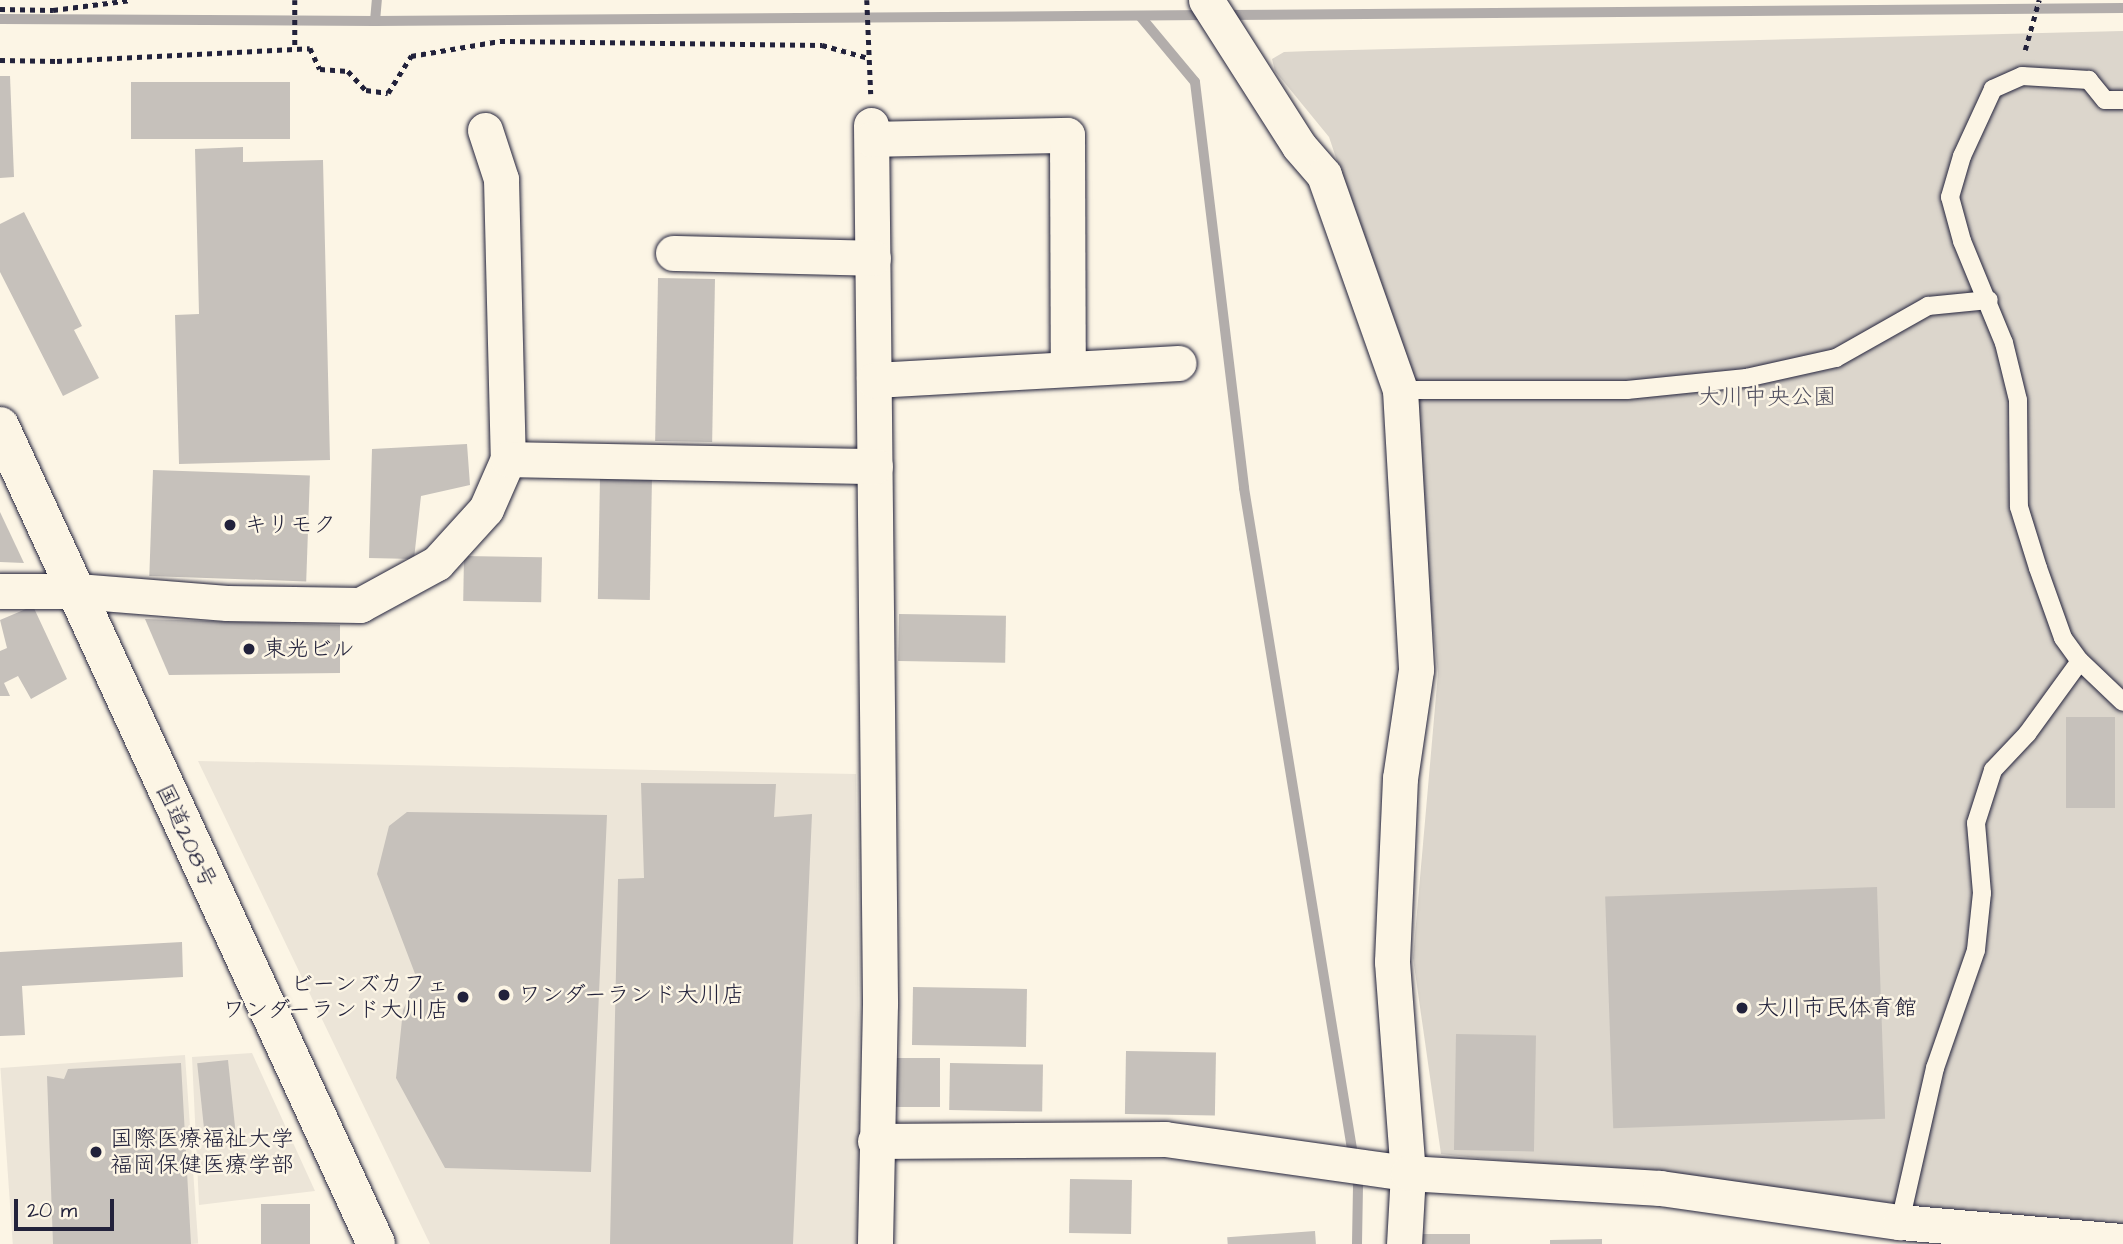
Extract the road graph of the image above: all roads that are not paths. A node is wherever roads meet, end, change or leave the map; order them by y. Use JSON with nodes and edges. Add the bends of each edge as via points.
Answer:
{"nodes":[{"id":1,"x":1206,"y":0,"type":"edge"},
{"id":2,"x":2123,"y":100,"type":"edge"},
{"id":3,"x":485,"y":130,"type":"dead end"},
{"id":4,"x":673,"y":253,"type":"dead end"},
{"id":5,"x":873,"y":258,"type":"junction"},
{"id":6,"x":1989,"y":300,"type":"junction"},
{"id":7,"x":1179,"y":363,"type":"dead end"},
{"id":8,"x":1068,"y":369,"type":"junction"},
{"id":9,"x":874,"y":380,"type":"junction"},
{"id":10,"x":1400,"y":390,"type":"junction"},
{"id":11,"x":0,"y":426,"type":"edge"},
{"id":12,"x":508,"y":459,"type":"junction"},
{"id":13,"x":875,"y":466,"type":"junction"},
{"id":14,"x":0,"y":591,"type":"edge"},
{"id":15,"x":77,"y":591,"type":"junction"},
{"id":16,"x":2080,"y":661,"type":"junction"},
{"id":17,"x":2123,"y":702,"type":"edge"},
{"id":18,"x":875,"y":1141,"type":"junction"},
{"id":19,"x":1392,"y":1171,"type":"junction"},
{"id":20,"x":1893,"y":1233,"type":"edge"},
{"id":21,"x":2123,"y":1241,"type":"edge"},
{"id":22,"x":376,"y":1244,"type":"edge"},
{"id":23,"x":875,"y":1244,"type":"edge"},
{"id":24,"x":1404,"y":1244,"type":"edge"}],
"edges":[{"from":1,"to":10,"type":"street","via":[[1299,146],[1324,175]]},
{"from":2,"to":6,"type":"lane","via":[[2105,100],[2089,80],[2022,76],[1993,89],[1962,156],[1950,197],[1962,241]]},
{"from":3,"to":12,"type":"street","via":[[501,179]]},
{"from":4,"to":5,"type":"street"},
{"from":5,"to":8,"type":"street","via":[[872,132],[1066,135]]},
{"from":5,"to":9,"type":"street"},
{"from":6,"to":10,"type":"lane","via":[[1928,306],[1836,358],[1746,378],[1627,390]]},
{"from":6,"to":16,"type":"lane","via":[[2018,400],[2019,508],[2063,638]]},
{"from":7,"to":8,"type":"street"},
{"from":8,"to":9,"type":"street"},
{"from":9,"to":13,"type":"street"},
{"from":10,"to":19,"type":"street","via":[[1416,670],[1400,778],[1392,962]]},
{"from":11,"to":15,"type":"highway","name":"国道208号"},
{"from":12,"to":13,"type":"street"},
{"from":12,"to":15,"type":"street","via":[[486,509],[437,563],[360,605],[227,603]]},
{"from":13,"to":18,"type":"street","via":[[880,1004]]},
{"from":14,"to":15,"type":"street"},
{"from":15,"to":22,"type":"highway","name":"国道208号","via":[[191,850]]},
{"from":16,"to":17,"type":"lane"},
{"from":16,"to":20,"type":"lane","via":[[2028,734],[1993,770],[1976,823],[1982,893],[1976,950],[1936,1068]]},
{"from":18,"to":19,"type":"street","via":[[1165,1139]]},
{"from":18,"to":23,"type":"street"},
{"from":19,"to":20,"type":"street","via":[[1660,1188]]},
{"from":19,"to":24,"type":"street"},
{"from":20,"to":21,"type":"street"}]}
